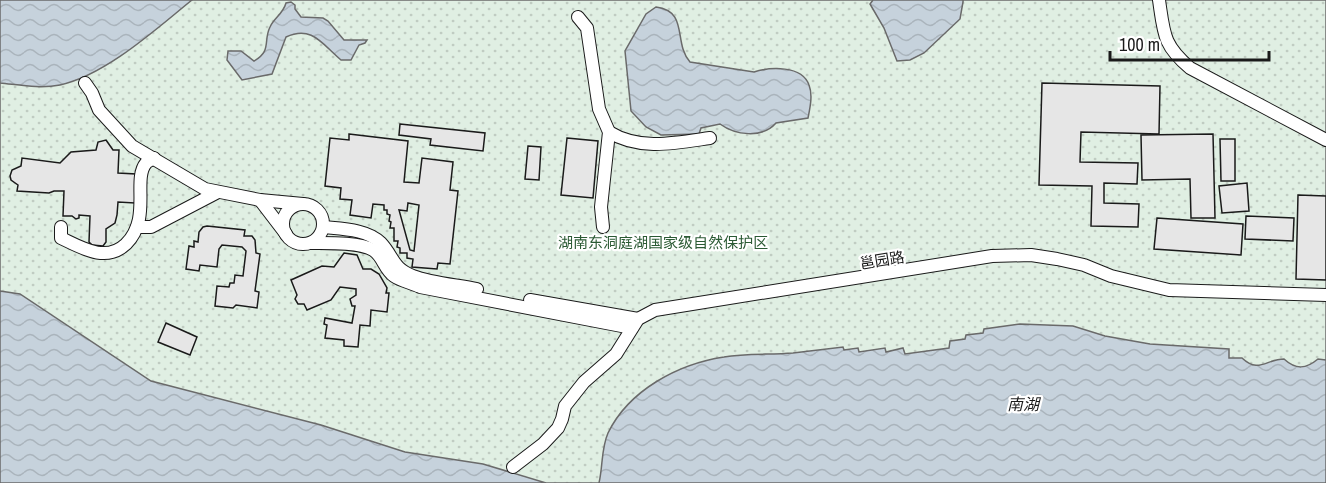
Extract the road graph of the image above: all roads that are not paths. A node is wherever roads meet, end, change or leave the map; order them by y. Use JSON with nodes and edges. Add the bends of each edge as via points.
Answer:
{"nodes":[{"id":1,"x":1159,"y":0,"type":"edge"},
{"id":2,"x":579,"y":17,"type":"dead end"},
{"id":3,"x":85,"y":83,"type":"dead end"},
{"id":4,"x":609,"y":132,"type":"junction"},
{"id":5,"x":710,"y":138,"type":"dead end"},
{"id":6,"x":1326,"y":140,"type":"edge"},
{"id":7,"x":154,"y":158,"type":"junction"},
{"id":8,"x":218,"y":192,"type":"junction"},
{"id":9,"x":260,"y":200,"type":"junction"},
{"id":10,"x":303,"y":204,"type":"junction"},
{"id":11,"x":61,"y":227,"type":"dead end"},
{"id":12,"x":138,"y":227,"type":"junction"},
{"id":13,"x":323,"y":227,"type":"junction"},
{"id":14,"x":603,"y":227,"type":"dead end"},
{"id":15,"x":288,"y":238,"type":"junction"},
{"id":16,"x":311,"y":243,"type":"junction"},
{"id":17,"x":1326,"y":296,"type":"edge"},
{"id":18,"x":635,"y":323,"type":"junction"},
{"id":19,"x":513,"y":467,"type":"dead end"}],
"edges":[{"from":1,"to":6,"type":"street","via":[[1164,35],[1175,55],[1190,68]]},
{"from":2,"to":4,"type":"street","via":[[587,28],[599,109]]},
{"from":3,"to":7,"type":"street","via":[[99,110],[132,146]]},
{"from":4,"to":5,"type":"street","via":[[650,145]]},
{"from":4,"to":14,"type":"street","via":[[601,207]]},
{"from":7,"to":8,"type":"street","via":[[205,189]]},
{"from":7,"to":12,"type":"street","via":[[142,173]]},
{"from":8,"to":9,"type":"street"},
{"from":8,"to":12,"type":"street","via":[[151,227]]},
{"from":9,"to":10,"type":"street"},
{"from":9,"to":15,"type":"street"},
{"from":10,"to":13,"type":"street","via":[[316,208]]},
{"from":10,"to":15,"type":"street","via":[[286,214],[283,226]]},
{"from":11,"to":12,"type":"street","via":[[61,238],[94,253],[113,253],[122,248]]},
{"from":13,"to":16,"type":"street"},
{"from":13,"to":18,"type":"street","via":[[370,236],[380,242],[394,265],[413,276]]},
{"from":15,"to":16,"type":"street","via":[[299,244]]},
{"from":16,"to":18,"type":"street","via":[[372,249],[393,276],[420,286]]},
{"from":17,"to":18,"type":"street","name":"邕园路","via":[[1169,290],[1084,265],[1032,255],[992,256],[655,310]]},
{"from":18,"to":19,"type":"street","via":[[616,354],[584,382],[565,406],[558,428]]}]}
